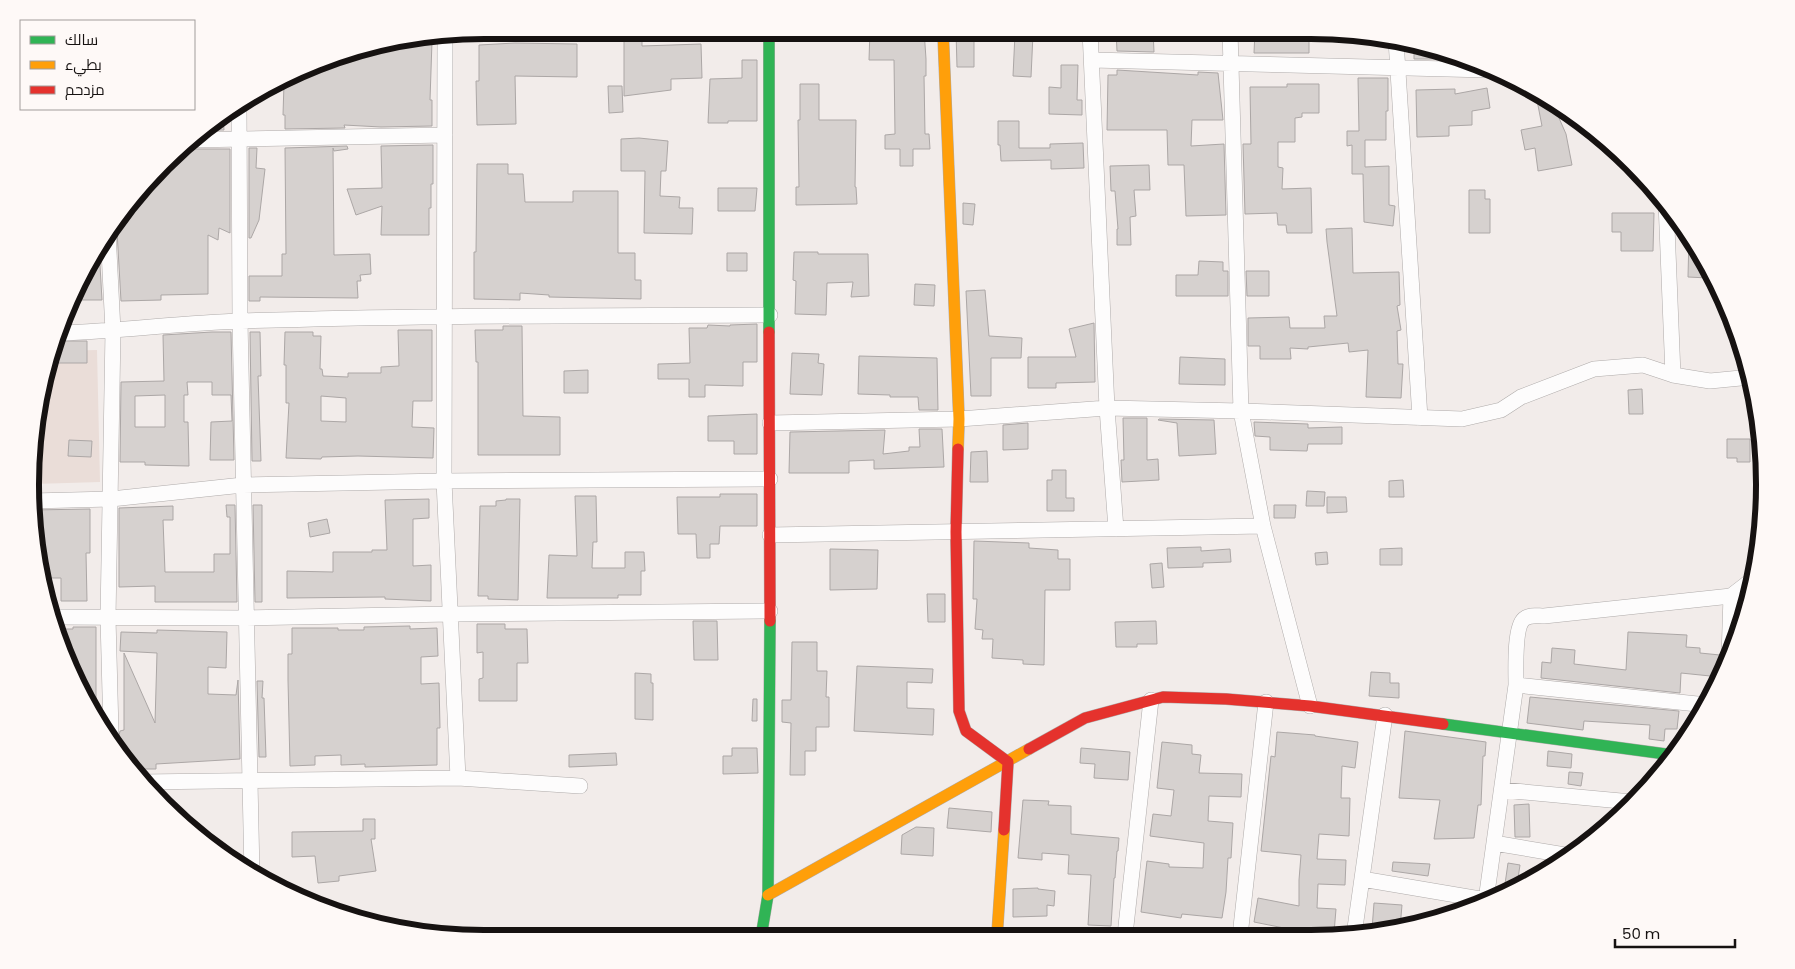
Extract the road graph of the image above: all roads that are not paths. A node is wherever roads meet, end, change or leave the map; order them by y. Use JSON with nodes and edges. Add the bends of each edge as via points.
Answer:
{"nodes":[{"id":1,"x":769,"y":39,"type":"edge"},
{"id":2,"x":943,"y":39,"type":"edge"},
{"id":3,"x":1091,"y":39,"type":"edge"},
{"id":4,"x":1230,"y":39,"type":"edge"},
{"id":5,"x":445,"y":41,"type":"edge"},
{"id":6,"x":1396,"y":47,"type":"edge"},
{"id":7,"x":1092,"y":60,"type":"junction"},
{"id":8,"x":1230,"y":63,"type":"junction"},
{"id":9,"x":1397,"y":68,"type":"junction"},
{"id":10,"x":1473,"y":70,"type":"edge"},
{"id":11,"x":239,"y":113,"type":"edge"},
{"id":12,"x":445,"y":135,"type":"junction"},
{"id":13,"x":240,"y":138,"type":"junction"},
{"id":14,"x":202,"y":140,"type":"edge"},
{"id":15,"x":1667,"y":217,"type":"edge"},
{"id":16,"x":109,"y":245,"type":"edge"},
{"id":17,"x":770,"y":315,"type":"junction"},
{"id":18,"x":445,"y":317,"type":"junction"},
{"id":19,"x":240,"y":321,"type":"junction"},
{"id":20,"x":113,"y":331,"type":"junction"},
{"id":21,"x":66,"y":332,"type":"edge"},
{"id":22,"x":1673,"y":376,"type":"junction"},
{"id":23,"x":1743,"y":378,"type":"edge"},
{"id":24,"x":1107,"y":408,"type":"junction"},
{"id":25,"x":1241,"y":411,"type":"junction"},
{"id":26,"x":1420,"y":418,"type":"junction"},
{"id":27,"x":958,"y":419,"type":"junction"},
{"id":28,"x":770,"y":423,"type":"junction"},
{"id":29,"x":770,"y":479,"type":"junction"},
{"id":30,"x":444,"y":481,"type":"junction"},
{"id":31,"x":243,"y":485,"type":"junction"},
{"id":32,"x":111,"y":499,"type":"junction"},
{"id":33,"x":40,"y":501,"type":"edge"},
{"id":34,"x":1263,"y":526,"type":"junction"},
{"id":35,"x":1116,"y":529,"type":"junction"},
{"id":36,"x":956,"y":532,"type":"junction"},
{"id":37,"x":770,"y":535,"type":"junction"},
{"id":38,"x":1744,"y":586,"type":"edge"},
{"id":39,"x":1742,"y":595,"type":"edge"},
{"id":40,"x":1731,"y":596,"type":"junction"},
{"id":41,"x":770,"y":611,"type":"junction"},
{"id":42,"x":450,"y":614,"type":"junction"},
{"id":43,"x":59,"y":617,"type":"edge"},
{"id":44,"x":108,"y":618,"type":"junction"},
{"id":45,"x":246,"y":618,"type":"junction"},
{"id":46,"x":1730,"y":636,"type":"edge"},
{"id":47,"x":1516,"y":685,"type":"junction"},
{"id":48,"x":1151,"y":700,"type":"junction"},
{"id":49,"x":1266,"y":702,"type":"junction"},
{"id":50,"x":1699,"y":704,"type":"edge"},
{"id":51,"x":1310,"y":706,"type":"junction"},
{"id":52,"x":1385,"y":716,"type":"junction"},
{"id":53,"x":110,"y":726,"type":"edge"},
{"id":54,"x":1510,"y":732,"type":"junction"},
{"id":55,"x":1665,"y":754,"type":"edge"},
{"id":56,"x":1008,"y":762,"type":"junction"},
{"id":57,"x":458,"y":778,"type":"junction"},
{"id":58,"x":250,"y":780,"type":"junction"},
{"id":59,"x":152,"y":782,"type":"edge"},
{"id":60,"x":580,"y":786,"type":"dead end"},
{"id":61,"x":1503,"y":790,"type":"junction"},
{"id":62,"x":1625,"y":801,"type":"edge"},
{"id":63,"x":1494,"y":843,"type":"junction"},
{"id":64,"x":1559,"y":854,"type":"edge"},
{"id":65,"x":252,"y":864,"type":"edge"},
{"id":66,"x":1362,"y":880,"type":"junction"},
{"id":67,"x":1487,"y":893,"type":"edge"},
{"id":68,"x":768,"y":895,"type":"junction"},
{"id":69,"x":1475,"y":898,"type":"edge"},
{"id":70,"x":1355,"y":927,"type":"edge"},
{"id":71,"x":762,"y":930,"type":"edge"},
{"id":72,"x":997,"y":930,"type":"edge"},
{"id":73,"x":1126,"y":930,"type":"edge"},
{"id":74,"x":1241,"y":930,"type":"edge"}],
"edges":[{"from":1,"to":17,"type":"street"},
{"from":2,"to":27,"type":"street"},
{"from":3,"to":7,"type":"street"},
{"from":4,"to":8,"type":"street"},
{"from":5,"to":12,"type":"street"},
{"from":6,"to":9,"type":"street"},
{"from":7,"to":8,"type":"street"},
{"from":7,"to":24,"type":"street"},
{"from":8,"to":9,"type":"street"},
{"from":8,"to":25,"type":"street"},
{"from":9,"to":10,"type":"street"},
{"from":9,"to":26,"type":"street"},
{"from":11,"to":13,"type":"street"},
{"from":12,"to":13,"type":"street"},
{"from":12,"to":18,"type":"street"},
{"from":13,"to":14,"type":"street"},
{"from":13,"to":19,"type":"street"},
{"from":15,"to":22,"type":"street"},
{"from":16,"to":20,"type":"street"},
{"from":17,"to":18,"type":"street"},
{"from":17,"to":28,"type":"street"},
{"from":18,"to":19,"type":"street"},
{"from":18,"to":30,"type":"street"},
{"from":19,"to":20,"type":"street"},
{"from":19,"to":31,"type":"street"},
{"from":20,"to":21,"type":"street"},
{"from":20,"to":32,"type":"street"},
{"from":22,"to":23,"type":"street","via":[[1710,381]]},
{"from":22,"to":26,"type":"street","via":[[1643,364],[1594,369],[1521,397],[1501,410],[1462,419]]},
{"from":24,"to":25,"type":"street"},
{"from":24,"to":27,"type":"street"},
{"from":24,"to":35,"type":"street"},
{"from":25,"to":26,"type":"street"},
{"from":25,"to":34,"type":"street"},
{"from":27,"to":28,"type":"street"},
{"from":27,"to":36,"type":"street"},
{"from":28,"to":29,"type":"street"},
{"from":29,"to":30,"type":"street"},
{"from":29,"to":37,"type":"street"},
{"from":30,"to":31,"type":"street"},
{"from":30,"to":42,"type":"street"},
{"from":31,"to":32,"type":"street"},
{"from":31,"to":45,"type":"street"},
{"from":32,"to":33,"type":"street"},
{"from":32,"to":44,"type":"street"},
{"from":34,"to":35,"type":"street"},
{"from":34,"to":51,"type":"street"},
{"from":35,"to":36,"type":"street"},
{"from":36,"to":37,"type":"street"},
{"from":36,"to":56,"type":"street","via":[[959,711],[966,731]]},
{"from":37,"to":41,"type":"street"},
{"from":38,"to":40,"type":"street"},
{"from":39,"to":40,"type":"street"},
{"from":40,"to":46,"type":"street"},
{"from":40,"to":47,"type":"street","via":[[1530,616],[1520,626]]},
{"from":41,"to":42,"type":"street"},
{"from":41,"to":68,"type":"street"},
{"from":42,"to":45,"type":"street"},
{"from":42,"to":57,"type":"street"},
{"from":43,"to":44,"type":"street"},
{"from":44,"to":45,"type":"street"},
{"from":44,"to":53,"type":"street"},
{"from":45,"to":58,"type":"street"},
{"from":47,"to":50,"type":"street"},
{"from":47,"to":54,"type":"street"},
{"from":48,"to":49,"type":"street"},
{"from":48,"to":56,"type":"street","via":[[1086,718]]},
{"from":48,"to":73,"type":"street"},
{"from":49,"to":51,"type":"street"},
{"from":49,"to":74,"type":"street"},
{"from":51,"to":52,"type":"street"},
{"from":52,"to":54,"type":"street"},
{"from":52,"to":66,"type":"street"},
{"from":54,"to":55,"type":"street"},
{"from":54,"to":61,"type":"street"},
{"from":56,"to":68,"type":"street"},
{"from":56,"to":72,"type":"street"},
{"from":57,"to":58,"type":"street"},
{"from":57,"to":60,"type":"street"},
{"from":58,"to":59,"type":"street"},
{"from":58,"to":65,"type":"street"},
{"from":61,"to":62,"type":"street"},
{"from":61,"to":63,"type":"street"},
{"from":63,"to":64,"type":"street"},
{"from":63,"to":67,"type":"street"},
{"from":66,"to":69,"type":"street"},
{"from":66,"to":70,"type":"street"},
{"from":68,"to":71,"type":"street"}]}
